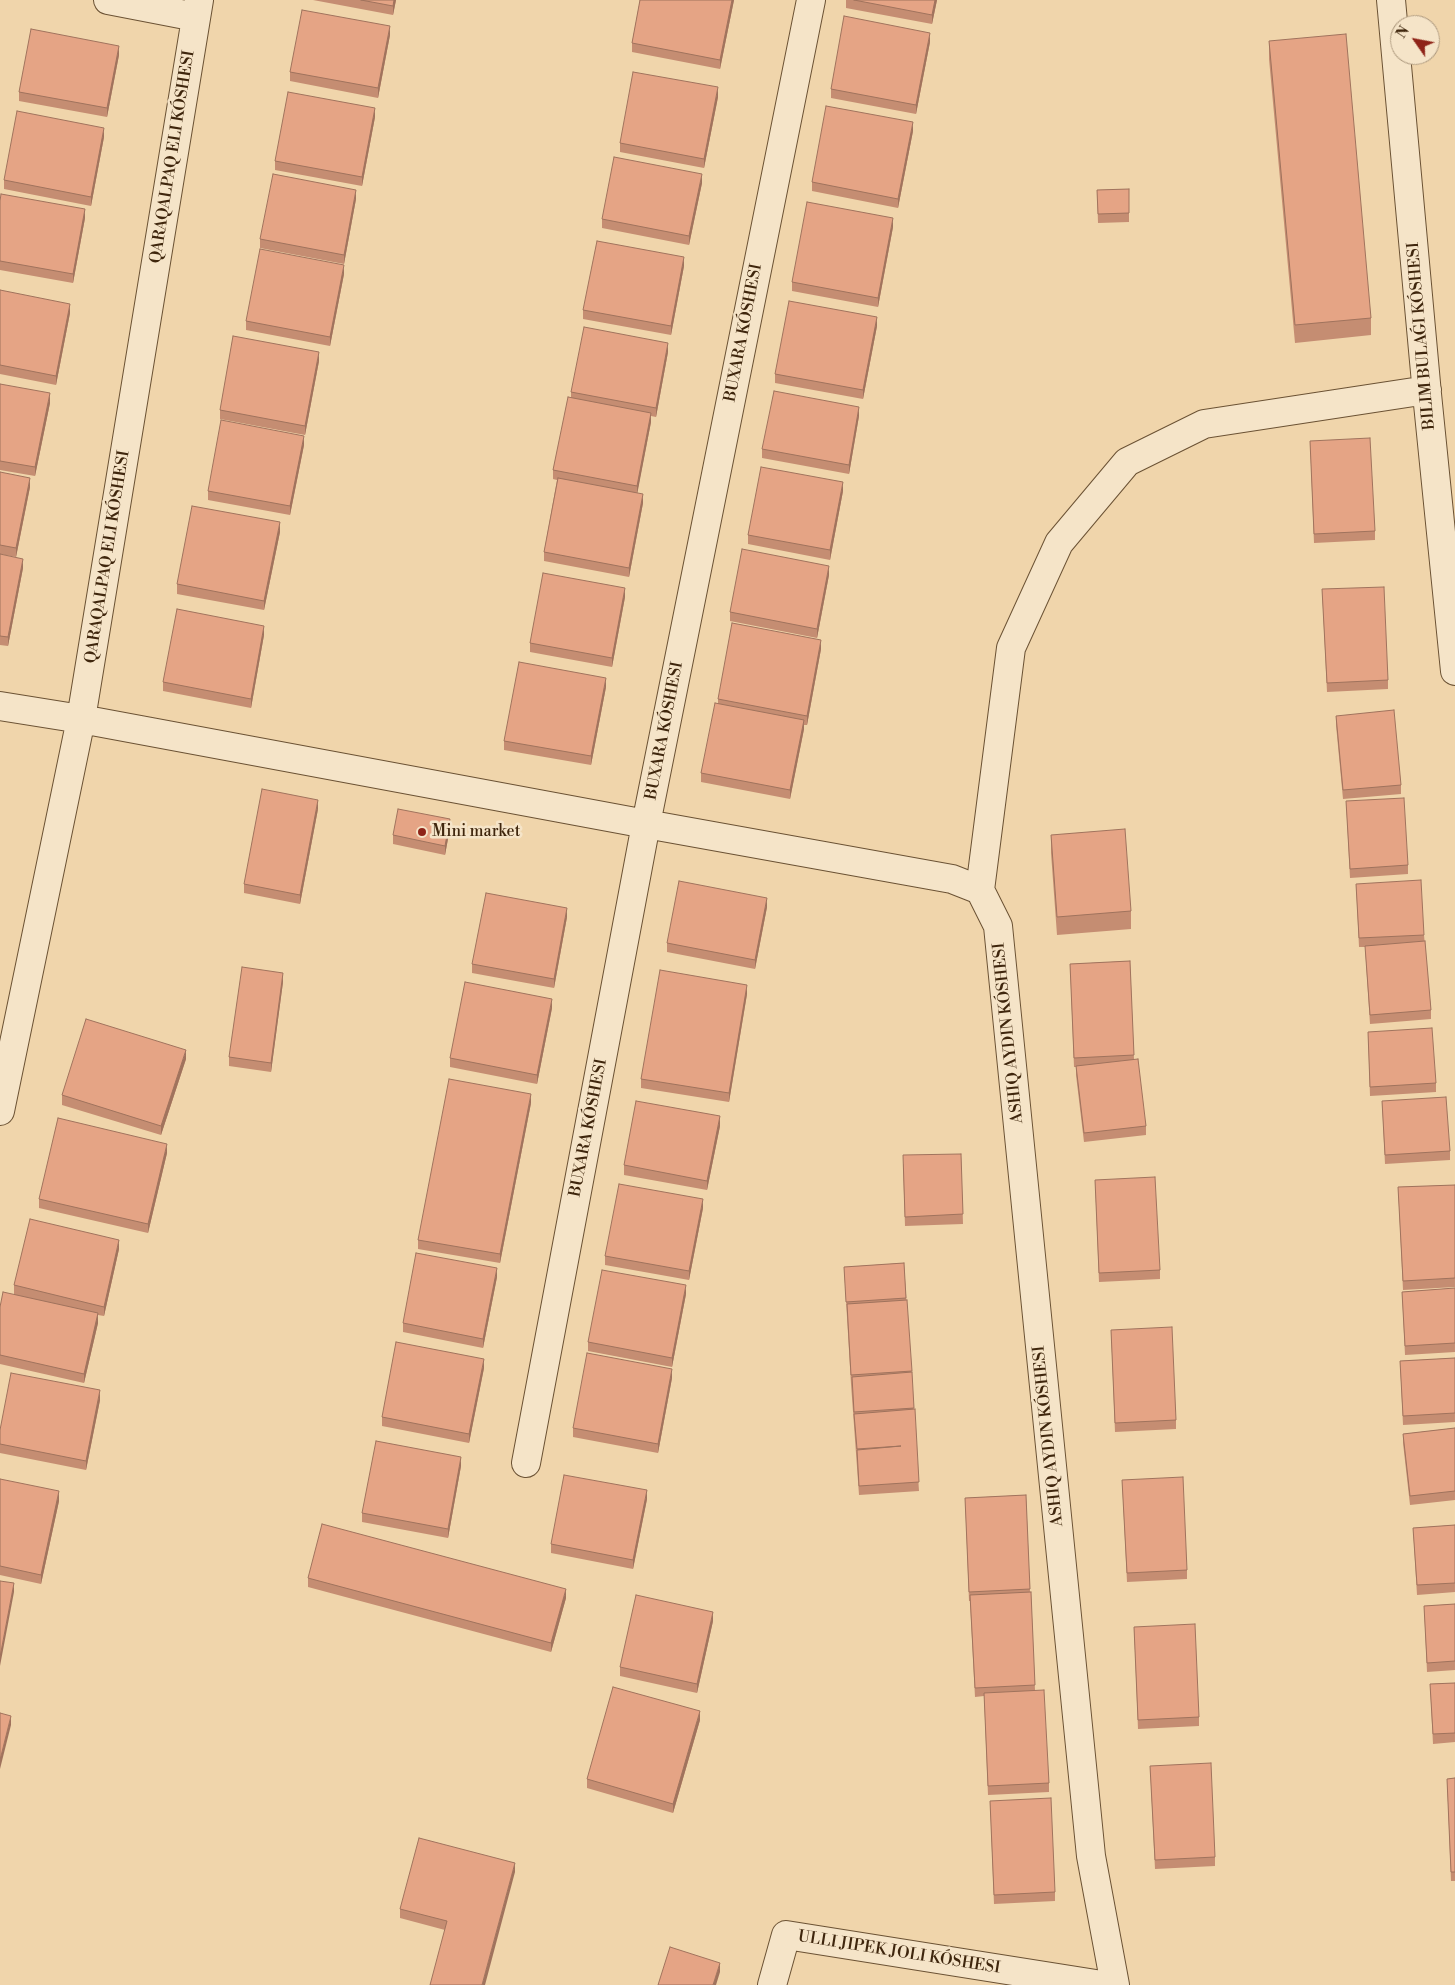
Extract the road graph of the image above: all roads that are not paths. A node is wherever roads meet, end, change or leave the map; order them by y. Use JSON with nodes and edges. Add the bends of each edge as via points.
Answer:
{"nodes":[{"id":1,"x":108,"y":0,"type":"edge"},
{"id":2,"x":811,"y":0,"type":"edge"},
{"id":3,"x":1392,"y":0,"type":"edge"},
{"id":4,"x":198,"y":8,"type":"edge"},
{"id":5,"x":1427,"y":390,"type":"junction"},
{"id":6,"x":1455,"y":671,"type":"edge"},
{"id":7,"x":0,"y":706,"type":"edge"},
{"id":8,"x":82,"y":719,"type":"junction"},
{"id":9,"x":646,"y":824,"type":"junction"},
{"id":10,"x":980,"y":890,"type":"junction"},
{"id":11,"x":0,"y":1111,"type":"edge"},
{"id":12,"x":526,"y":1463,"type":"dead end"},
{"id":13,"x":772,"y":1985,"type":"edge"},
{"id":14,"x":1102,"y":1985,"type":"edge"},
{"id":15,"x":1115,"y":1985,"type":"edge"}],
"edges":[{"from":1,"to":4,"type":"street"},
{"from":2,"to":9,"type":"street","name":"BUXARA KÓSHESI"},
{"from":3,"to":5,"type":"street"},
{"from":4,"to":8,"type":"street","name":"QARAQALPAQ ELI KÓSHESI"},
{"from":5,"to":6,"type":"street"},
{"from":5,"to":10,"type":"street","via":[[1204,424],[1127,462],[1059,543],[1010,648]]},
{"from":7,"to":8,"type":"street"},
{"from":8,"to":9,"type":"street"},
{"from":8,"to":11,"type":"street","name":"QARAQALPAQ ELI KÓSHESI"},
{"from":9,"to":10,"type":"street","via":[[952,879]]},
{"from":9,"to":12,"type":"street","name":"BUXARA KÓSHESI"},
{"from":10,"to":15,"type":"street","via":[[998,926],[1091,1856]]},
{"from":13,"to":14,"type":"street","via":[[786,1934]]}]}
